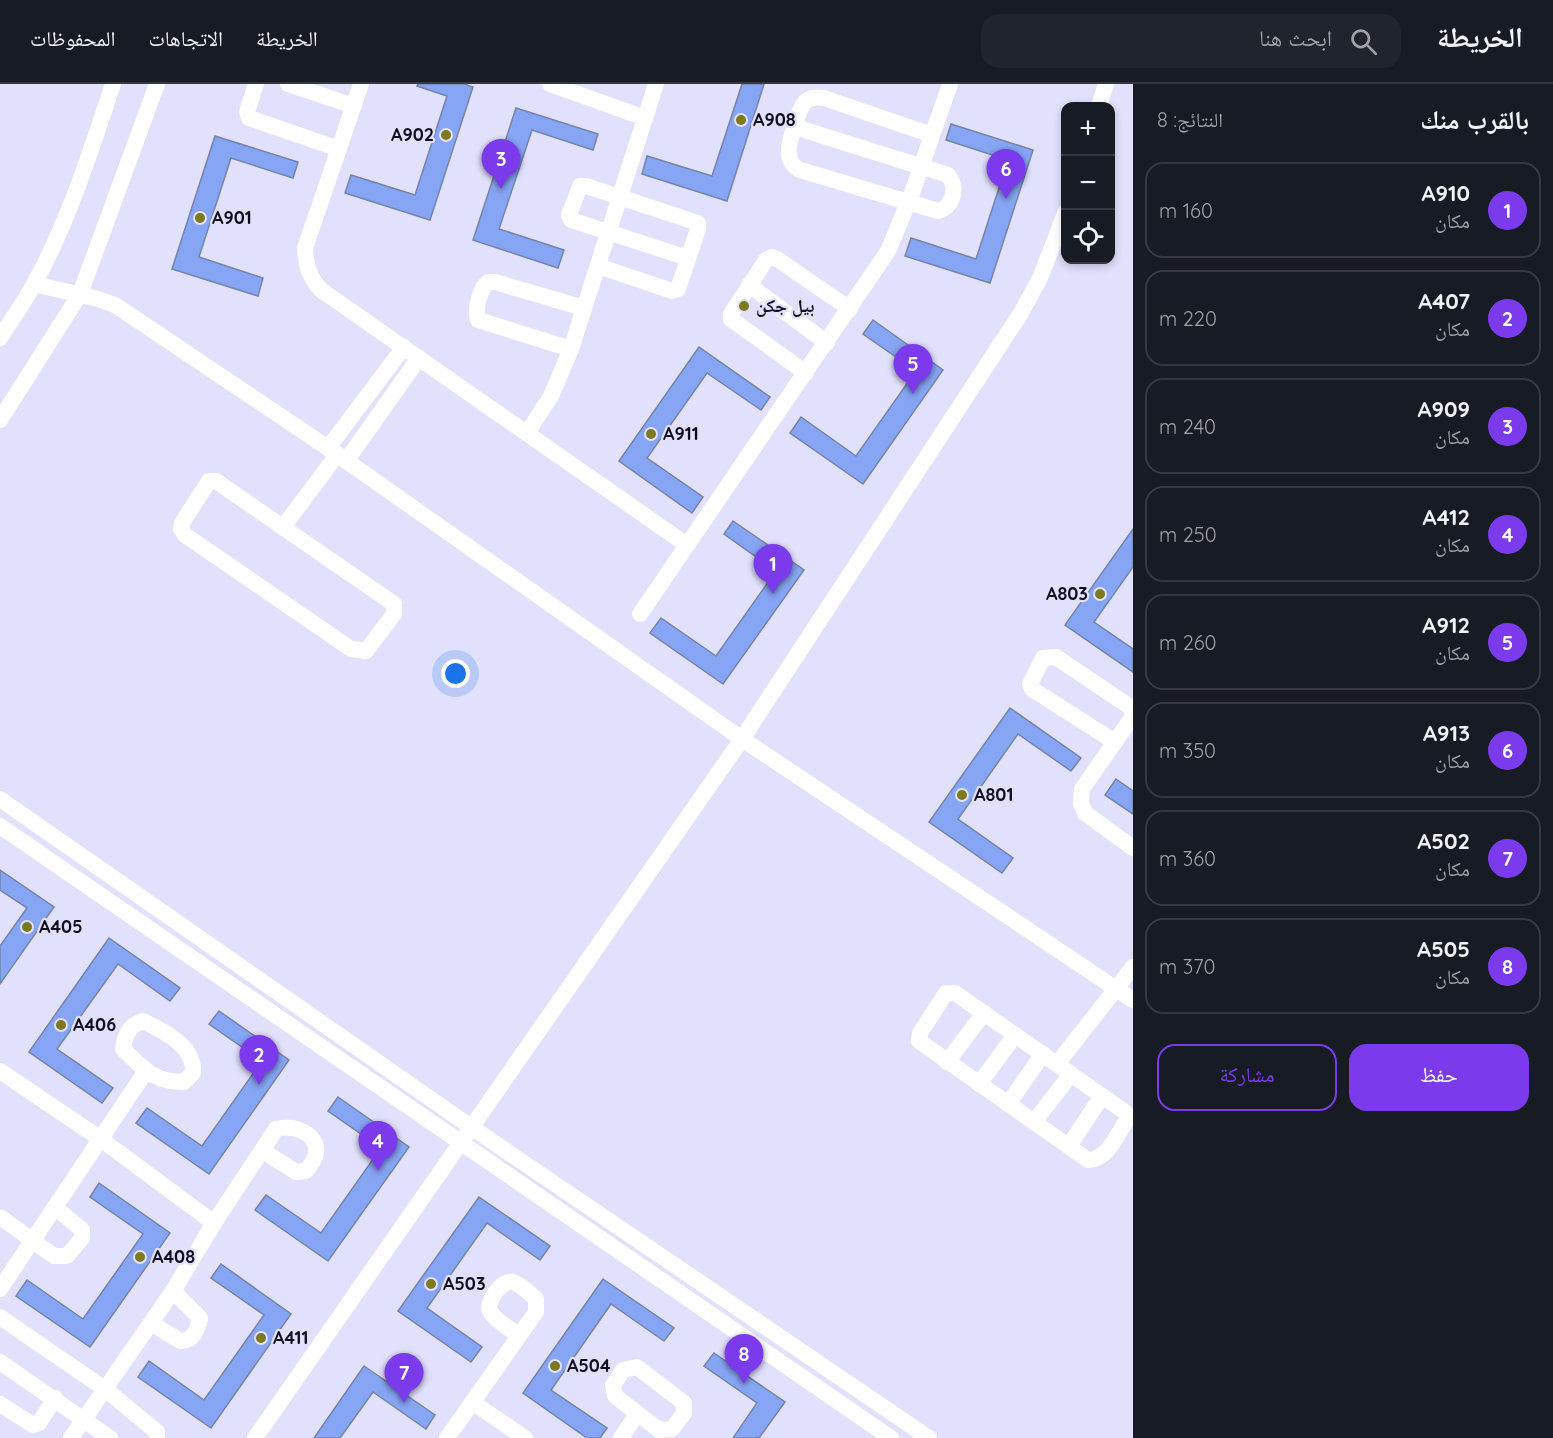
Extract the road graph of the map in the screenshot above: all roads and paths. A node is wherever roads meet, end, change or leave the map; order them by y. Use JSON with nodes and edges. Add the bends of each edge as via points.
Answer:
{"nodes":[{"id":1,"x":113,"y":84,"type":"edge"},
{"id":2,"x":157,"y":84,"type":"edge"},
{"id":3,"x":256,"y":84,"type":"edge"},
{"id":4,"x":288,"y":84,"type":"edge"},
{"id":5,"x":361,"y":84,"type":"edge"},
{"id":6,"x":550,"y":84,"type":"edge"},
{"id":7,"x":656,"y":84,"type":"edge"},
{"id":8,"x":1106,"y":84,"type":"edge"},
{"id":9,"x":946,"y":85,"type":"edge"},
{"id":10,"x":1100,"y":102,"type":"edge"},
{"id":11,"x":354,"y":106,"type":"junction"},
{"id":12,"x":645,"y":118,"type":"junction"},
{"id":13,"x":795,"y":127,"type":"junction"},
{"id":14,"x":932,"y":135,"type":"junction"},
{"id":15,"x":339,"y":149,"type":"junction"},
{"id":16,"x":922,"y":166,"type":"junction"},
{"id":17,"x":620,"y":197,"type":"junction"},
{"id":18,"x":908,"y":204,"type":"junction"},
{"id":19,"x":1061,"y":222,"type":"edge"},
{"id":20,"x":609,"y":233,"type":"junction"},
{"id":21,"x":688,"y":258,"type":"junction"},
{"id":22,"x":598,"y":266,"type":"junction"},
{"id":23,"x":34,"y":284,"type":"junction"},
{"id":24,"x":749,"y":285,"type":"junction"},
{"id":25,"x":80,"y":294,"type":"junction"},
{"id":26,"x":584,"y":308,"type":"junction"},
{"id":27,"x":850,"y":309,"type":"junction"},
{"id":28,"x":0,"y":338,"type":"edge"},
{"id":29,"x":827,"y":343,"type":"junction"},
{"id":30,"x":404,"y":346,"type":"junction"},
{"id":31,"x":571,"y":349,"type":"junction"},
{"id":32,"x":419,"y":358,"type":"junction"},
{"id":33,"x":806,"y":373,"type":"junction"},
{"id":34,"x":0,"y":420,"type":"edge"},
{"id":35,"x":527,"y":433,"type":"junction"},
{"id":36,"x":337,"y":455,"type":"junction"},
{"id":37,"x":283,"y":527,"type":"junction"},
{"id":38,"x":687,"y":545,"type":"junction"},
{"id":39,"x":640,"y":614,"type":"dead end"},
{"id":40,"x":1133,"y":709,"type":"edge"},
{"id":41,"x":1133,"y":716,"type":"edge"},
{"id":42,"x":742,"y":739,"type":"junction"},
{"id":43,"x":1114,"y":742,"type":"junction"},
{"id":44,"x":0,"y":799,"type":"edge"},
{"id":45,"x":0,"y":826,"type":"edge"},
{"id":46,"x":1133,"y":848,"type":"edge"},
{"id":47,"x":1133,"y":967,"type":"edge"},
{"id":48,"x":1118,"y":990,"type":"junction"},
{"id":49,"x":1133,"y":1000,"type":"edge"},
{"id":50,"x":984,"y":1013,"type":"junction"},
{"id":51,"x":1015,"y":1035,"type":"junction"},
{"id":52,"x":1050,"y":1059,"type":"junction"},
{"id":53,"x":947,"y":1062,"type":"junction"},
{"id":54,"x":0,"y":1071,"type":"edge"},
{"id":55,"x":146,"y":1071,"type":"dead end"},
{"id":56,"x":1071,"y":1074,"type":"junction"},
{"id":57,"x":979,"y":1084,"type":"junction"},
{"id":58,"x":1102,"y":1096,"type":"junction"},
{"id":59,"x":1008,"y":1104,"type":"junction"},
{"id":60,"x":1034,"y":1122,"type":"junction"},
{"id":61,"x":471,"y":1127,"type":"junction"},
{"id":62,"x":102,"y":1140,"type":"junction"},
{"id":63,"x":461,"y":1141,"type":"junction"},
{"id":64,"x":1069,"y":1146,"type":"junction"},
{"id":65,"x":263,"y":1151,"type":"dead end"},
{"id":66,"x":56,"y":1208,"type":"junction"},
{"id":67,"x":0,"y":1217,"type":"edge"},
{"id":68,"x":214,"y":1223,"type":"junction"},
{"id":69,"x":33,"y":1240,"type":"junction"},
{"id":70,"x":0,"y":1289,"type":"edge"},
{"id":71,"x":173,"y":1292,"type":"junction"},
{"id":72,"x":0,"y":1317,"type":"edge"},
{"id":73,"x":151,"y":1323,"type":"junction"},
{"id":74,"x":519,"y":1336,"type":"dead end"},
{"id":75,"x":0,"y":1362,"type":"edge"},
{"id":76,"x":105,"y":1389,"type":"junction"},
{"id":77,"x":55,"y":1398,"type":"junction"},
{"id":78,"x":472,"y":1402,"type":"junction"},
{"id":79,"x":0,"y":1404,"type":"edge"},
{"id":80,"x":638,"y":1414,"type":"dead end"},
{"id":81,"x":84,"y":1419,"type":"junction"},
{"id":82,"x":71,"y":1438,"type":"edge"},
{"id":83,"x":110,"y":1438,"type":"edge"},
{"id":84,"x":157,"y":1438,"type":"edge"},
{"id":85,"x":255,"y":1438,"type":"edge"},
{"id":86,"x":447,"y":1438,"type":"edge"},
{"id":87,"x":525,"y":1438,"type":"edge"},
{"id":88,"x":621,"y":1438,"type":"edge"},
{"id":89,"x":891,"y":1438,"type":"edge"},
{"id":90,"x":929,"y":1438,"type":"edge"}],
"edges":[{"from":1,"to":23,"type":"street","via":[[93,145]]},
{"from":2,"to":25,"type":"street"},
{"from":3,"to":15,"type":"street","via":[[247,112],[249,118]]},
{"from":4,"to":11,"type":"street"},
{"from":5,"to":11,"type":"street"},
{"from":6,"to":12,"type":"street"},
{"from":7,"to":12,"type":"street"},
{"from":8,"to":10,"type":"street"},
{"from":9,"to":14,"type":"street"},
{"from":11,"to":15,"type":"street"},
{"from":12,"to":17,"type":"street"},
{"from":13,"to":14,"type":"street","via":[[806,101],[814,97]]},
{"from":13,"to":16,"type":"street"},
{"from":13,"to":18,"type":"street","via":[[789,148],[792,165]]},
{"from":14,"to":16,"type":"street"},
{"from":15,"to":30,"type":"street","via":[[305,248],[310,279]]},
{"from":16,"to":18,"type":"street"},
{"from":16,"to":18,"type":"street","via":[[948,175],[953,182],[950,204],[938,211]]},
{"from":17,"to":20,"type":"street"},
{"from":17,"to":20,"type":"street","via":[[580,186],[569,215],[571,220]]},
{"from":17,"to":21,"type":"street","via":[[698,223]]},
{"from":18,"to":27,"type":"street","via":[[888,250]]},
{"from":19,"to":42,"type":"street","via":[[1040,278],[1021,313]]},
{"from":20,"to":21,"type":"street"},
{"from":20,"to":22,"type":"street"},
{"from":21,"to":22,"type":"street","via":[[678,289],[672,291]]},
{"from":22,"to":26,"type":"street"},
{"from":23,"to":25,"type":"street"},
{"from":23,"to":28,"type":"street"},
{"from":24,"to":27,"type":"street","via":[[772,257]]},
{"from":24,"to":29,"type":"street"},
{"from":24,"to":33,"type":"street","via":[[731,320]]},
{"from":25,"to":34,"type":"street"},
{"from":25,"to":36,"type":"street","via":[[115,305]]},
{"from":26,"to":31,"type":"street"},
{"from":26,"to":31,"type":"street","via":[[495,282],[483,286],[478,320]]},
{"from":27,"to":29,"type":"street"},
{"from":29,"to":33,"type":"street"},
{"from":30,"to":32,"type":"street"},
{"from":30,"to":36,"type":"street"},
{"from":31,"to":35,"type":"street","via":[[551,396]]},
{"from":32,"to":35,"type":"street"},
{"from":32,"to":36,"type":"street"},
{"from":33,"to":38,"type":"street"},
{"from":35,"to":38,"type":"street"},
{"from":36,"to":37,"type":"street"},
{"from":36,"to":42,"type":"street"},
{"from":37,"to":37,"type":"street","via":[[394,604],[394,614],[366,651],[351,649],[181,529],[208,481],[216,481]]},
{"from":38,"to":39,"type":"street"},
{"from":40,"to":43,"type":"street","via":[[1056,657],[1043,658],[1030,684],[1032,690]]},
{"from":41,"to":43,"type":"street"},
{"from":42,"to":48,"type":"street"},
{"from":42,"to":61,"type":"street"},
{"from":43,"to":46,"type":"street","via":[[1082,789],[1081,803],[1085,813]]},
{"from":44,"to":61,"type":"street"},
{"from":45,"to":63,"type":"street"},
{"from":47,"to":48,"type":"street"},
{"from":48,"to":49,"type":"street"},
{"from":48,"to":52,"type":"street"},
{"from":50,"to":51,"type":"street"},
{"from":50,"to":53,"type":"street"},
{"from":50,"to":53,"type":"street","via":[[955,993],[942,997],[919,1041]]},
{"from":51,"to":52,"type":"street"},
{"from":51,"to":57,"type":"street"},
{"from":52,"to":56,"type":"street"},
{"from":52,"to":59,"type":"street"},
{"from":53,"to":57,"type":"street"},
{"from":54,"to":62,"type":"street"},
{"from":55,"to":62,"type":"street"},
{"from":56,"to":58,"type":"street"},
{"from":56,"to":60,"type":"street"},
{"from":57,"to":59,"type":"street"},
{"from":58,"to":64,"type":"street"},
{"from":58,"to":64,"type":"street","via":[[1128,1118],[1097,1160],[1088,1160]]},
{"from":59,"to":60,"type":"street"},
{"from":60,"to":64,"type":"street"},
{"from":61,"to":63,"type":"street"},
{"from":61,"to":90,"type":"street"},
{"from":62,"to":66,"type":"street"},
{"from":62,"to":68,"type":"street"},
{"from":63,"to":85,"type":"street"},
{"from":63,"to":89,"type":"street"},
{"from":65,"to":68,"type":"street"},
{"from":66,"to":69,"type":"street"},
{"from":66,"to":69,"type":"street","via":[[82,1230],[82,1238],[68,1256],[54,1256]]},
{"from":67,"to":69,"type":"street"},
{"from":68,"to":71,"type":"street"},
{"from":69,"to":70,"type":"street"},
{"from":71,"to":73,"type":"street"},
{"from":71,"to":73,"type":"street","via":[[200,1318],[193,1336],[180,1341]]},
{"from":72,"to":76,"type":"street"},
{"from":73,"to":76,"type":"street"},
{"from":74,"to":78,"type":"street"},
{"from":75,"to":77,"type":"street"},
{"from":76,"to":81,"type":"street"},
{"from":76,"to":84,"type":"street","via":[[157,1432]]},
{"from":77,"to":79,"type":"street","via":[[39,1423],[33,1425]]},
{"from":77,"to":81,"type":"street"},
{"from":78,"to":86,"type":"street"},
{"from":78,"to":87,"type":"street"},
{"from":80,"to":88,"type":"street"},
{"from":81,"to":82,"type":"street"},
{"from":81,"to":83,"type":"street"}]}
